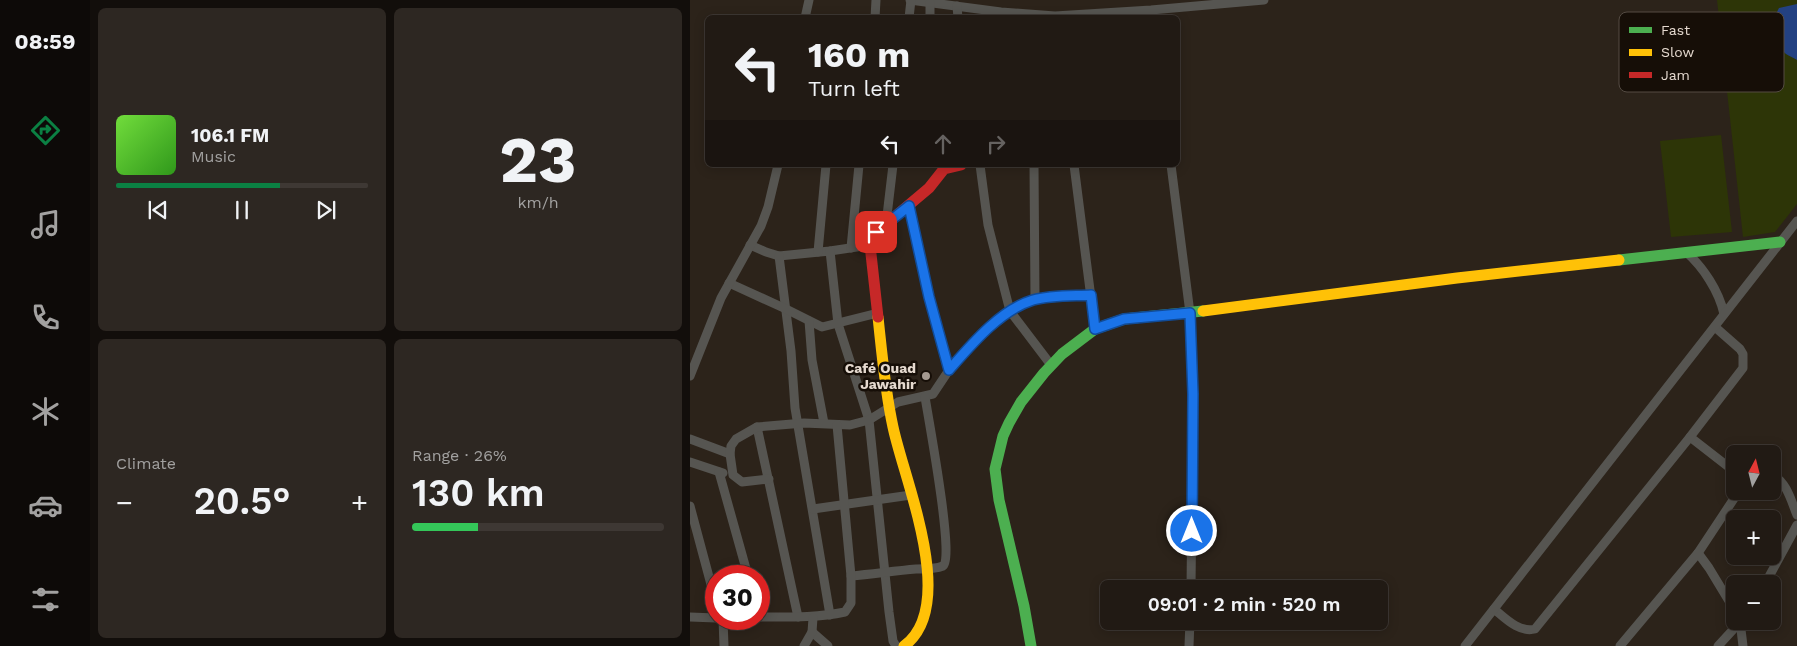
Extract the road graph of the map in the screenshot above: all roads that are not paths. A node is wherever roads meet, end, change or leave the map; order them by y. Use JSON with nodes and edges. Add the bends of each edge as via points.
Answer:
{"nodes":[{"id":1,"x":808,"y":0,"type":"edge"},
{"id":2,"x":876,"y":0,"type":"edge"},
{"id":3,"x":911,"y":0,"type":"edge"},
{"id":4,"x":1264,"y":0,"type":"edge"},
{"id":5,"x":930,"y":3,"type":"junction"},
{"id":6,"x":956,"y":6,"type":"junction"},
{"id":7,"x":1152,"y":14,"type":"edge"},
{"id":8,"x":806,"y":15,"type":"edge"},
{"id":9,"x":875,"y":15,"type":"edge"},
{"id":10,"x":909,"y":15,"type":"edge"},
{"id":11,"x":930,"y":15,"type":"edge"},
{"id":12,"x":958,"y":15,"type":"edge"},
{"id":13,"x":1001,"y":15,"type":"edge"},
{"id":14,"x":1120,"y":15,"type":"edge"},
{"id":15,"x":778,"y":167,"type":"edge"},
{"id":16,"x":826,"y":167,"type":"edge"},
{"id":17,"x":859,"y":167,"type":"edge"},
{"id":18,"x":893,"y":167,"type":"edge"},
{"id":19,"x":950,"y":167,"type":"edge"},
{"id":20,"x":980,"y":167,"type":"edge"},
{"id":21,"x":1034,"y":167,"type":"edge"},
{"id":22,"x":1074,"y":167,"type":"edge"},
{"id":23,"x":1171,"y":167,"type":"edge"},
{"id":24,"x":909,"y":206,"type":"junction"},
{"id":25,"x":1797,"y":221,"type":"edge"},
{"id":26,"x":886,"y":224,"type":"junction"},
{"id":27,"x":1780,"y":242,"type":"junction"},
{"id":28,"x":750,"y":245,"type":"junction"},
{"id":29,"x":870,"y":245,"type":"junction"},
{"id":30,"x":851,"y":248,"type":"junction"},
{"id":31,"x":830,"y":251,"type":"junction"},
{"id":32,"x":818,"y":252,"type":"junction"},
{"id":33,"x":1686,"y":252,"type":"junction"},
{"id":34,"x":779,"y":256,"type":"junction"},
{"id":35,"x":729,"y":283,"type":"junction"},
{"id":36,"x":1091,"y":295,"type":"junction"},
{"id":37,"x":1036,"y":299,"type":"junction"},
{"id":38,"x":786,"y":309,"type":"junction"},
{"id":39,"x":1010,"y":311,"type":"junction"},
{"id":40,"x":878,"y":313,"type":"junction"},
{"id":41,"x":1190,"y":313,"type":"junction"},
{"id":42,"x":1724,"y":314,"type":"junction"},
{"id":43,"x":809,"y":321,"type":"junction"},
{"id":44,"x":838,"y":324,"type":"junction"},
{"id":45,"x":1715,"y":327,"type":"junction"},
{"id":46,"x":1095,"y":329,"type":"junction"},
{"id":47,"x":1051,"y":365,"type":"junction"},
{"id":48,"x":949,"y":370,"type":"junction"},
{"id":49,"x":690,"y":376,"type":"edge"},
{"id":50,"x":925,"y":397,"type":"junction"},
{"id":51,"x":889,"y":407,"type":"junction"},
{"id":52,"x":869,"y":420,"type":"junction"},
{"id":53,"x":798,"y":424,"type":"junction"},
{"id":54,"x":824,"y":424,"type":"junction"},
{"id":55,"x":837,"y":425,"type":"junction"},
{"id":56,"x":757,"y":427,"type":"junction"},
{"id":57,"x":1690,"y":437,"type":"junction"},
{"id":58,"x":690,"y":439,"type":"edge"},
{"id":59,"x":730,"y":454,"type":"junction"},
{"id":60,"x":690,"y":462,"type":"edge"},
{"id":61,"x":1726,"y":465,"type":"edge"},
{"id":62,"x":719,"y":472,"type":"junction"},
{"id":63,"x":733,"y":475,"type":"junction"},
{"id":64,"x":769,"y":479,"type":"junction"},
{"id":65,"x":1781,"y":482,"type":"edge"},
{"id":66,"x":911,"y":495,"type":"junction"},
{"id":67,"x":878,"y":500,"type":"junction"},
{"id":68,"x":1733,"y":500,"type":"edge"},
{"id":69,"x":845,"y":504,"type":"junction"},
{"id":70,"x":690,"y":506,"type":"edge"},
{"id":71,"x":813,"y":509,"type":"junction"},
{"id":72,"x":1797,"y":515,"type":"edge"},
{"id":73,"x":1797,"y":525,"type":"edge"},
{"id":74,"x":1698,"y":553,"type":"junction"},
{"id":75,"x":706,"y":565,"type":"edge"},
{"id":76,"x":745,"y":565,"type":"edge"},
{"id":77,"x":927,"y":568,"type":"junction"},
{"id":78,"x":886,"y":572,"type":"junction"},
{"id":79,"x":1770,"y":575,"type":"edge"},
{"id":80,"x":851,"y":576,"type":"junction"},
{"id":81,"x":1191,"y":580,"type":"edge"},
{"id":82,"x":1726,"y":596,"type":"edge"},
{"id":83,"x":1494,"y":609,"type":"junction"},
{"id":84,"x":830,"y":615,"type":"junction"},
{"id":85,"x":770,"y":616,"type":"edge"},
{"id":86,"x":690,"y":617,"type":"edge"},
{"id":87,"x":798,"y":617,"type":"junction"},
{"id":88,"x":705,"y":618,"type":"edge"},
{"id":89,"x":813,"y":618,"type":"junction"},
{"id":90,"x":723,"y":630,"type":"edge"},
{"id":91,"x":1190,"y":630,"type":"edge"},
{"id":92,"x":1733,"y":630,"type":"edge"},
{"id":93,"x":1742,"y":630,"type":"edge"},
{"id":94,"x":812,"y":632,"type":"junction"},
{"id":95,"x":724,"y":646,"type":"edge"},
{"id":96,"x":804,"y":646,"type":"edge"},
{"id":97,"x":828,"y":646,"type":"edge"},
{"id":98,"x":896,"y":646,"type":"edge"},
{"id":99,"x":904,"y":646,"type":"edge"},
{"id":100,"x":1031,"y":646,"type":"edge"},
{"id":101,"x":1189,"y":646,"type":"edge"},
{"id":102,"x":1465,"y":646,"type":"edge"},
{"id":103,"x":1620,"y":646,"type":"edge"},
{"id":104,"x":1718,"y":646,"type":"edge"},
{"id":105,"x":1743,"y":646,"type":"edge"}],
"edges":[{"from":1,"to":8,"type":"street"},
{"from":2,"to":9,"type":"street"},
{"from":3,"to":5,"type":"street"},
{"from":3,"to":10,"type":"street"},
{"from":4,"to":7,"type":"street"},
{"from":5,"to":6,"type":"street"},
{"from":5,"to":11,"type":"street"},
{"from":6,"to":12,"type":"street"},
{"from":6,"to":13,"type":"street"},
{"from":7,"to":14,"type":"street"},
{"from":15,"to":28,"type":"street","via":[[768,207]]},
{"from":16,"to":32,"type":"street"},
{"from":17,"to":30,"type":"street"},
{"from":18,"to":26,"type":"street"},
{"from":19,"to":24,"type":"street"},
{"from":20,"to":39,"type":"street","via":[[988,225]]},
{"from":21,"to":37,"type":"street"},
{"from":22,"to":36,"type":"street"},
{"from":23,"to":41,"type":"street"},
{"from":24,"to":26,"type":"street"},
{"from":24,"to":48,"type":"street"},
{"from":25,"to":27,"type":"street"},
{"from":26,"to":29,"type":"street","via":[[872,236]]},
{"from":27,"to":33,"type":"street"},
{"from":27,"to":42,"type":"street"},
{"from":28,"to":34,"type":"street"},
{"from":28,"to":35,"type":"street"},
{"from":29,"to":30,"type":"street"},
{"from":29,"to":40,"type":"street"},
{"from":30,"to":31,"type":"street"},
{"from":31,"to":32,"type":"street"},
{"from":31,"to":44,"type":"street"},
{"from":32,"to":34,"type":"street"},
{"from":33,"to":41,"type":"street"},
{"from":33,"to":42,"type":"street","via":[[1707,277],[1722,303]]},
{"from":34,"to":38,"type":"street"},
{"from":35,"to":38,"type":"street"},
{"from":35,"to":49,"type":"street"},
{"from":36,"to":37,"type":"street"},
{"from":36,"to":46,"type":"street"},
{"from":37,"to":39,"type":"street"},
{"from":38,"to":43,"type":"street"},
{"from":38,"to":53,"type":"street"},
{"from":39,"to":47,"type":"street"},
{"from":39,"to":48,"type":"street","via":[[980,336]]},
{"from":40,"to":44,"type":"street"},
{"from":40,"to":51,"type":"street"},
{"from":41,"to":46,"type":"street","via":[[1124,319]]},
{"from":41,"to":81,"type":"street","via":[[1193,394]]},
{"from":42,"to":45,"type":"street"},
{"from":43,"to":44,"type":"street","via":[[822,327]]},
{"from":43,"to":54,"type":"street","via":[[812,360]]},
{"from":44,"to":52,"type":"street"},
{"from":45,"to":57,"type":"street","via":[[1740,348],[1743,368]]},
{"from":45,"to":83,"type":"street"},
{"from":46,"to":47,"type":"street"},
{"from":47,"to":100,"type":"street","via":[[1009,423],[996,469],[998,500]]},
{"from":48,"to":50,"type":"street","via":[[937,390]]},
{"from":50,"to":51,"type":"street","via":[[911,398]]},
{"from":50,"to":77,"type":"street","via":[[940,485],[947,554],[943,566]]},
{"from":51,"to":52,"type":"street"},
{"from":51,"to":66,"type":"street"},
{"from":52,"to":55,"type":"street"},
{"from":52,"to":67,"type":"street"},
{"from":53,"to":54,"type":"street"},
{"from":53,"to":56,"type":"street"},
{"from":53,"to":71,"type":"street"},
{"from":54,"to":55,"type":"street"},
{"from":55,"to":69,"type":"street"},
{"from":56,"to":59,"type":"street","via":[[736,439]]},
{"from":56,"to":64,"type":"street"},
{"from":57,"to":61,"type":"street"},
{"from":57,"to":83,"type":"street","via":[[1535,629],[1520,628]]},
{"from":58,"to":59,"type":"street"},
{"from":59,"to":63,"type":"street"},
{"from":60,"to":62,"type":"street"},
{"from":62,"to":63,"type":"street"},
{"from":62,"to":76,"type":"street"},
{"from":63,"to":64,"type":"street","via":[[742,482]]},
{"from":64,"to":87,"type":"street"},
{"from":65,"to":72,"type":"street"},
{"from":66,"to":67,"type":"street"},
{"from":66,"to":77,"type":"street"},
{"from":67,"to":69,"type":"street"},
{"from":67,"to":78,"type":"street"},
{"from":68,"to":74,"type":"street"},
{"from":69,"to":71,"type":"street"},
{"from":69,"to":80,"type":"street"},
{"from":70,"to":75,"type":"street"},
{"from":71,"to":84,"type":"street"},
{"from":73,"to":79,"type":"street"},
{"from":74,"to":82,"type":"street"},
{"from":74,"to":103,"type":"street"},
{"from":77,"to":78,"type":"street"},
{"from":77,"to":99,"type":"street","via":[[920,628],[911,643]]},
{"from":78,"to":80,"type":"street"},
{"from":78,"to":98,"type":"street"},
{"from":80,"to":84,"type":"street","via":[[852,603],[845,612]]},
{"from":83,"to":102,"type":"street"},
{"from":84,"to":89,"type":"street"},
{"from":85,"to":87,"type":"street"},
{"from":86,"to":88,"type":"street"},
{"from":87,"to":89,"type":"street"},
{"from":89,"to":94,"type":"street"},
{"from":90,"to":95,"type":"street"},
{"from":91,"to":101,"type":"street"},
{"from":92,"to":104,"type":"street"},
{"from":93,"to":105,"type":"street"},
{"from":94,"to":96,"type":"street"},
{"from":94,"to":97,"type":"street"}]}
